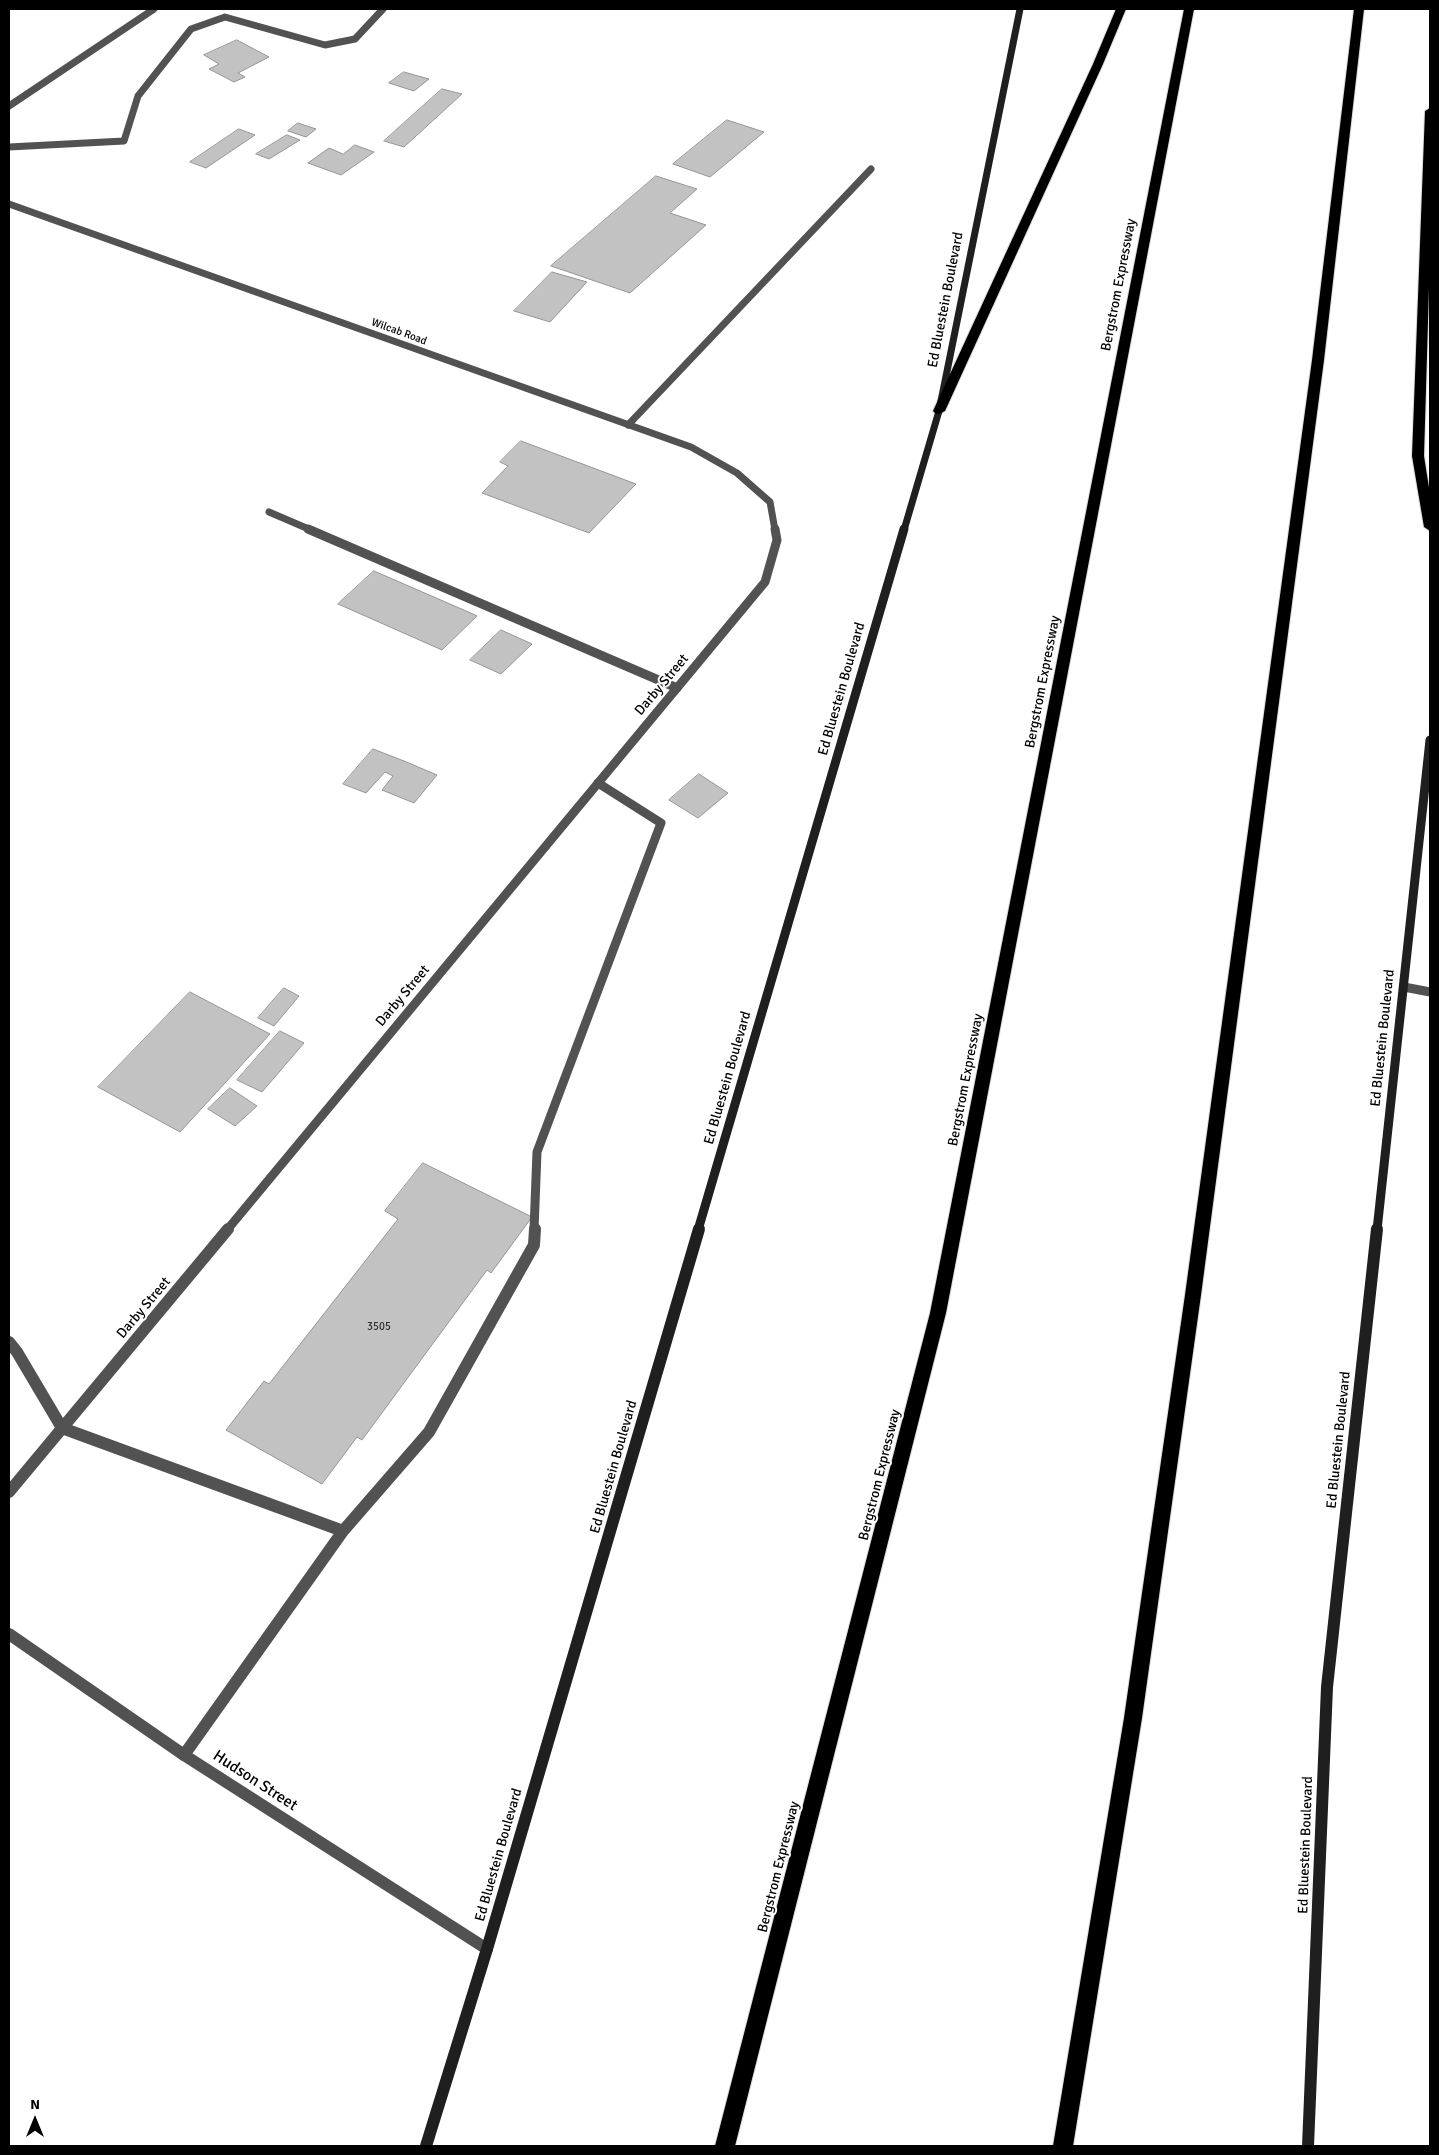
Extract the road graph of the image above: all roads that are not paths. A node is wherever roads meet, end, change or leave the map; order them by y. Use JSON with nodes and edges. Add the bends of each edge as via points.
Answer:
{"nodes":[{"id":1,"x":154,"y":9,"type":"edge"},
{"id":2,"x":383,"y":9,"type":"edge"},
{"id":3,"x":1020,"y":9,"type":"edge"},
{"id":4,"x":1121,"y":9,"type":"edge"},
{"id":5,"x":1188,"y":9,"type":"edge"},
{"id":6,"x":1359,"y":9,"type":"edge"},
{"id":7,"x":9,"y":106,"type":"edge"},
{"id":8,"x":1430,"y":111,"type":"edge"},
{"id":9,"x":9,"y":147,"type":"edge"},
{"id":10,"x":871,"y":169,"type":"dead end"},
{"id":11,"x":9,"y":204,"type":"edge"},
{"id":12,"x":939,"y":411,"type":"junction"},
{"id":13,"x":628,"y":425,"type":"junction"},
{"id":14,"x":770,"y":502,"type":"joint"},
{"id":15,"x":269,"y":512,"type":"dead end"},
{"id":16,"x":1430,"y":526,"type":"edge"},
{"id":17,"x":677,"y":688,"type":"junction"},
{"id":18,"x":1430,"y":740,"type":"edge"},
{"id":19,"x":598,"y":783,"type":"junction"},
{"id":20,"x":1404,"y":988,"type":"junction"},
{"id":21,"x":1430,"y":992,"type":"edge"},
{"id":22,"x":9,"y":1342,"type":"edge"},
{"id":23,"x":62,"y":1428,"type":"junction"},
{"id":24,"x":9,"y":1492,"type":"edge"},
{"id":25,"x":343,"y":1531,"type":"junction"},
{"id":26,"x":9,"y":1634,"type":"edge"},
{"id":27,"x":184,"y":1754,"type":"junction"},
{"id":28,"x":488,"y":1949,"type":"junction"},
{"id":29,"x":426,"y":2146,"type":"edge"},
{"id":30,"x":725,"y":2146,"type":"edge"},
{"id":31,"x":1063,"y":2146,"type":"edge"},
{"id":32,"x":1308,"y":2146,"type":"edge"}],
"edges":[{"from":1,"to":7,"type":"street"},
{"from":2,"to":9,"type":"street","via":[[355,39],[325,45],[225,17],[191,29],[138,96],[124,141]]},
{"from":3,"to":12,"type":"main road","name":"Ed Bluestein Boulevard"},
{"from":4,"to":12,"type":"highway"},
{"from":5,"to":30,"type":"highway","name":"Bergstrom Expressway","via":[[938,1314]]},
{"from":6,"to":31,"type":"highway","via":[[1319,350],[1194,1294],[1134,1718]]},
{"from":8,"to":16,"type":"highway","via":[[1418,456]]},
{"from":10,"to":13,"type":"street"},
{"from":11,"to":13,"type":"street","name":"Wilcab Road"},
{"from":12,"to":28,"type":"main road","name":"Ed Bluestein Boulevard"},
{"from":13,"to":14,"type":"street","name":"Wilcab Road","via":[[691,448],[737,473]]},
{"from":14,"to":17,"type":"street","name":"Darby Street","via":[[777,540],[765,582]]},
{"from":15,"to":17,"type":"street"},
{"from":17,"to":19,"type":"street","name":"Darby Street"},
{"from":18,"to":20,"type":"main road","name":"Ed Bluestein Boulevard"},
{"from":19,"to":23,"type":"street","name":"Darby Street"},
{"from":19,"to":25,"type":"street","via":[[661,823],[537,1152],[534,1245],[429,1432]]},
{"from":20,"to":21,"type":"street"},
{"from":20,"to":32,"type":"main road","name":"Ed Bluestein Boulevard","via":[[1327,1687]]},
{"from":22,"to":23,"type":"street"},
{"from":23,"to":24,"type":"street","name":"Darby Street"},
{"from":23,"to":25,"type":"street"},
{"from":25,"to":27,"type":"street"},
{"from":26,"to":27,"type":"street","name":"Hudson Street"},
{"from":27,"to":28,"type":"street","name":"Hudson Street"},
{"from":28,"to":29,"type":"main road","name":"Ed Bluestein Boulevard"}]}
